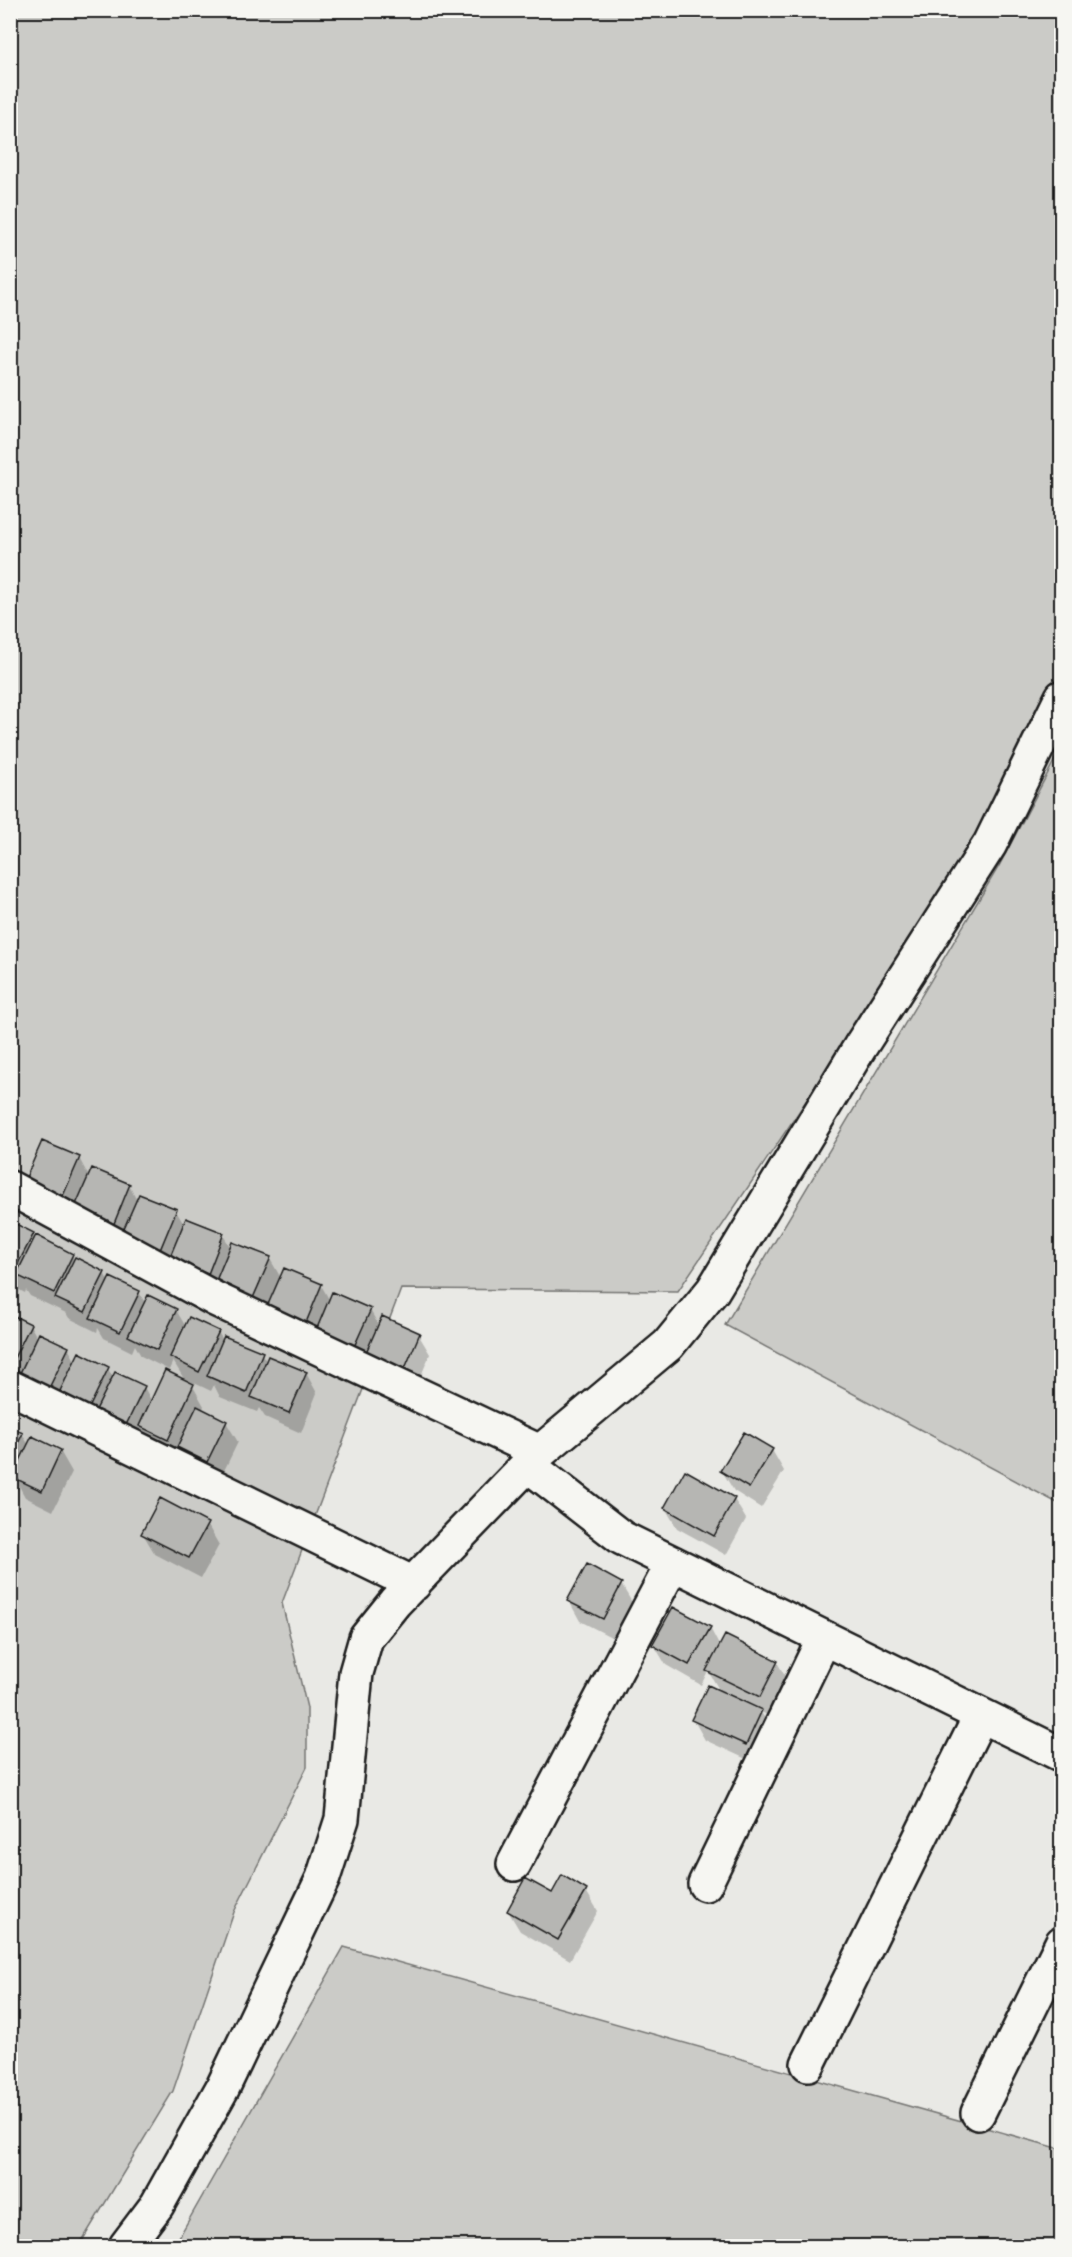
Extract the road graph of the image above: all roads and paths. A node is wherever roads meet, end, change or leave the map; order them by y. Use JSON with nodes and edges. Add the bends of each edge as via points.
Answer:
{"nodes":[{"id":1,"x":1062,"y":697,"type":"edge"},
{"id":2,"x":10,"y":1188,"type":"edge"},
{"id":3,"x":10,"y":1387,"type":"edge"},
{"id":4,"x":534,"y":1459,"type":"junction"},
{"id":5,"x":673,"y":1563,"type":"junction"},
{"id":6,"x":414,"y":1584,"type":"junction"},
{"id":7,"x":824,"y":1638,"type":"junction"},
{"id":8,"x":981,"y":1715,"type":"junction"},
{"id":9,"x":1062,"y":1755,"type":"edge"},
{"id":10,"x":514,"y":1864,"type":"dead end"},
{"id":11,"x":705,"y":1884,"type":"dead end"},
{"id":12,"x":1062,"y":1943,"type":"edge"},
{"id":13,"x":808,"y":2064,"type":"dead end"},
{"id":14,"x":978,"y":2112,"type":"dead end"},
{"id":15,"x":126,"y":2247,"type":"edge"}],
"edges":[{"from":1,"to":4,"type":"street","via":[[990,844],[860,1047],[713,1290],[668,1345]]},
{"from":2,"to":4,"type":"street","via":[[215,1299]]},
{"from":3,"to":6,"type":"street"},
{"from":4,"to":5,"type":"street","via":[[622,1538]]},
{"from":4,"to":6,"type":"street"},
{"from":5,"to":7,"type":"street"},
{"from":5,"to":10,"type":"street"},
{"from":6,"to":15,"type":"street","via":[[366,1638],[356,1673],[342,1819],[323,1878],[223,2087],[158,2205]]},
{"from":7,"to":8,"type":"street"},
{"from":7,"to":11,"type":"street"},
{"from":8,"to":9,"type":"street"},
{"from":8,"to":13,"type":"street"},
{"from":12,"to":14,"type":"street"}]}
